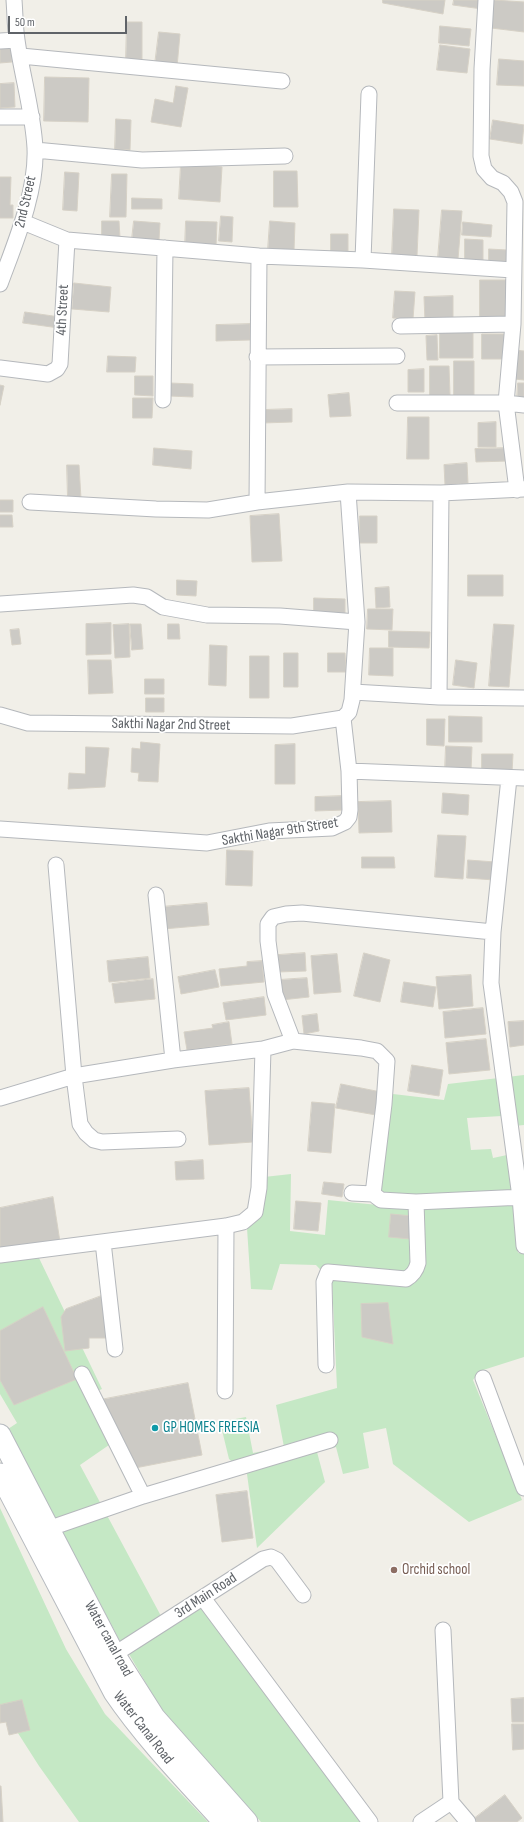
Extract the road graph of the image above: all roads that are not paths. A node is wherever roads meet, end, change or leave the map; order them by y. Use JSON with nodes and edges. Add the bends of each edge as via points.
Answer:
{"nodes":[{"id":1,"x":14,"y":0,"type":"edge"},
{"id":2,"x":486,"y":0,"type":"edge"},
{"id":3,"x":0,"y":40,"type":"edge"},
{"id":4,"x":17,"y":40,"type":"junction"},
{"id":5,"x":21,"y":56,"type":"junction"},
{"id":6,"x":282,"y":81,"type":"dead end"},
{"id":7,"x":369,"y":94,"type":"dead end"},
{"id":8,"x":0,"y":117,"type":"edge"},
{"id":9,"x":32,"y":117,"type":"junction"},
{"id":10,"x":35,"y":150,"type":"junction"},
{"id":11,"x":285,"y":156,"type":"dead end"},
{"id":12,"x":23,"y":222,"type":"junction"},
{"id":13,"x":67,"y":240,"type":"junction"},
{"id":14,"x":165,"y":248,"type":"junction"},
{"id":15,"x":259,"y":256,"type":"junction"},
{"id":16,"x":363,"y":260,"type":"junction"},
{"id":17,"x":513,"y":270,"type":"junction"},
{"id":18,"x":0,"y":284,"type":"edge"},
{"id":19,"x":513,"y":324,"type":"junction"},
{"id":20,"x":400,"y":326,"type":"dead end"},
{"id":21,"x":397,"y":356,"type":"dead end"},
{"id":22,"x":257,"y":357,"type":"junction"},
{"id":23,"x":0,"y":368,"type":"edge"},
{"id":24,"x":163,"y":400,"type":"dead end"},
{"id":25,"x":397,"y":403,"type":"dead end"},
{"id":26,"x":506,"y":403,"type":"junction"},
{"id":27,"x":524,"y":405,"type":"edge"},
{"id":28,"x":521,"y":489,"type":"edge"},
{"id":29,"x":348,"y":492,"type":"junction"},
{"id":30,"x":441,"y":493,"type":"junction"},
{"id":31,"x":30,"y":502,"type":"dead end"},
{"id":32,"x":257,"y":502,"type":"junction"},
{"id":33,"x":0,"y":604,"type":"edge"},
{"id":34,"x":356,"y":622,"type":"junction"},
{"id":35,"x":353,"y":692,"type":"junction"},
{"id":36,"x":439,"y":697,"type":"junction"},
{"id":37,"x":524,"y":698,"type":"edge"},
{"id":38,"x":0,"y":715,"type":"edge"},
{"id":39,"x":343,"y":718,"type":"junction"},
{"id":40,"x":349,"y":772,"type":"junction"},
{"id":41,"x":509,"y":778,"type":"junction"},
{"id":42,"x":524,"y":778,"type":"edge"},
{"id":43,"x":0,"y":829,"type":"edge"},
{"id":44,"x":56,"y":865,"type":"dead end"},
{"id":45,"x":156,"y":895,"type":"dead end"},
{"id":46,"x":493,"y":932,"type":"junction"},
{"id":47,"x":293,"y":1041,"type":"junction"},
{"id":48,"x":263,"y":1049,"type":"junction"},
{"id":49,"x":173,"y":1060,"type":"junction"},
{"id":50,"x":74,"y":1076,"type":"junction"},
{"id":51,"x":0,"y":1098,"type":"edge"},
{"id":52,"x":178,"y":1139,"type":"dead end"},
{"id":53,"x":352,"y":1193,"type":"dead end"},
{"id":54,"x":373,"y":1194,"type":"junction"},
{"id":55,"x":522,"y":1197,"type":"edge"},
{"id":56,"x":416,"y":1202,"type":"junction"},
{"id":57,"x":226,"y":1226,"type":"junction"},
{"id":58,"x":103,"y":1242,"type":"junction"},
{"id":59,"x":524,"y":1246,"type":"edge"},
{"id":60,"x":0,"y":1255,"type":"edge"},
{"id":61,"x":115,"y":1350,"type":"dead end"},
{"id":62,"x":326,"y":1365,"type":"dead end"},
{"id":63,"x":82,"y":1374,"type":"dead end"},
{"id":64,"x":482,"y":1378,"type":"dead end"},
{"id":65,"x":225,"y":1391,"type":"dead end"},
{"id":66,"x":0,"y":1435,"type":"edge"},
{"id":67,"x":330,"y":1440,"type":"dead end"},
{"id":68,"x":10,"y":1480,"type":"edge"},
{"id":69,"x":524,"y":1488,"type":"edge"},
{"id":70,"x":143,"y":1496,"type":"junction"},
{"id":71,"x":40,"y":1532,"type":"junction"},
{"id":72,"x":303,"y":1595,"type":"dead end"},
{"id":73,"x":203,"y":1598,"type":"junction"},
{"id":74,"x":443,"y":1630,"type":"dead end"},
{"id":75,"x":107,"y":1659,"type":"junction"},
{"id":76,"x":451,"y":1802,"type":"junction"},
{"id":77,"x":224,"y":1822,"type":"edge"},
{"id":78,"x":246,"y":1822,"type":"edge"},
{"id":79,"x":370,"y":1822,"type":"edge"},
{"id":80,"x":420,"y":1822,"type":"edge"},
{"id":81,"x":468,"y":1822,"type":"edge"}],
"edges":[{"from":1,"to":4,"type":"street","name":"2nd Street"},
{"from":2,"to":17,"type":"street","via":[[481,156],[484,169],[492,178],[504,183],[515,202]]},
{"from":3,"to":4,"type":"street"},
{"from":4,"to":5,"type":"street","name":"2nd Street"},
{"from":5,"to":6,"type":"street"},
{"from":5,"to":9,"type":"street","name":"2nd Street"},
{"from":7,"to":16,"type":"street"},
{"from":8,"to":9,"type":"street"},
{"from":9,"to":10,"type":"street","name":"2nd Street"},
{"from":10,"to":11,"type":"street","via":[[142,160]]},
{"from":10,"to":12,"type":"street","name":"2nd Street"},
{"from":12,"to":13,"type":"street"},
{"from":12,"to":18,"type":"street","name":"2nd Street"},
{"from":13,"to":14,"type":"street"},
{"from":13,"to":23,"type":"street","name":"4th Street","via":[[60,364],[48,374]]},
{"from":14,"to":15,"type":"street"},
{"from":14,"to":24,"type":"street"},
{"from":15,"to":16,"type":"street"},
{"from":15,"to":22,"type":"street"},
{"from":16,"to":17,"type":"street"},
{"from":17,"to":19,"type":"street"},
{"from":19,"to":20,"type":"street"},
{"from":19,"to":26,"type":"street"},
{"from":21,"to":22,"type":"street"},
{"from":22,"to":32,"type":"street"},
{"from":25,"to":26,"type":"street"},
{"from":26,"to":27,"type":"street"},
{"from":26,"to":28,"type":"street"},
{"from":28,"to":30,"type":"street"},
{"from":29,"to":30,"type":"street"},
{"from":29,"to":32,"type":"street"},
{"from":29,"to":34,"type":"street"},
{"from":30,"to":36,"type":"street"},
{"from":31,"to":32,"type":"street","via":[[208,510]]},
{"from":33,"to":34,"type":"street","via":[[134,595],[147,597],[163,607],[207,615],[280,616]]},
{"from":34,"to":35,"type":"street"},
{"from":35,"to":36,"type":"street"},
{"from":35,"to":39,"type":"street","via":[[349,712]]},
{"from":36,"to":37,"type":"street"},
{"from":38,"to":39,"type":"street","name":"Sakthi Nagar 2nd Street","via":[[28,724],[292,726]]},
{"from":39,"to":40,"type":"street","name":"Sakthi Nagar 9th Street"},
{"from":40,"to":41,"type":"street"},
{"from":40,"to":43,"type":"street","name":"Sakthi Nagar 9th Street","via":[[349,817],[345,822],[332,828],[269,831],[208,843]]},
{"from":41,"to":42,"type":"street"},
{"from":41,"to":46,"type":"street"},
{"from":44,"to":50,"type":"street"},
{"from":45,"to":49,"type":"street"},
{"from":46,"to":47,"type":"street","via":[[302,913],[273,917],[268,924],[268,941],[275,994]]},
{"from":46,"to":55,"type":"street","via":[[491,983]]},
{"from":47,"to":48,"type":"street"},
{"from":47,"to":54,"type":"street","via":[[361,1048],[377,1052],[387,1061]]},
{"from":48,"to":49,"type":"street"},
{"from":48,"to":57,"type":"street","via":[[259,1188],[255,1212],[243,1222]]},
{"from":49,"to":50,"type":"street"},
{"from":50,"to":51,"type":"street"},
{"from":50,"to":52,"type":"street","via":[[80,1124],[94,1140],[102,1142]]},
{"from":53,"to":54,"type":"street"},
{"from":54,"to":56,"type":"street","via":[[381,1200]]},
{"from":55,"to":56,"type":"street"},
{"from":55,"to":59,"type":"street"},
{"from":56,"to":62,"type":"street","via":[[418,1263],[412,1276],[406,1279],[328,1272],[325,1276]]},
{"from":57,"to":58,"type":"street"},
{"from":57,"to":65,"type":"street"},
{"from":58,"to":60,"type":"street"},
{"from":58,"to":61,"type":"street"},
{"from":63,"to":70,"type":"street"},
{"from":64,"to":69,"type":"street"},
{"from":66,"to":68,"type":"main road","name":"Water canal road"},
{"from":67,"to":70,"type":"street"},
{"from":68,"to":71,"type":"main road","name":"Water canal road"},
{"from":70,"to":71,"type":"street"},
{"from":71,"to":75,"type":"main road","name":"Water canal road"},
{"from":72,"to":73,"type":"street","name":"3rd Main Road","via":[[277,1560],[271,1557],[263,1559]]},
{"from":73,"to":75,"type":"street","name":"3rd Main Road"},
{"from":73,"to":79,"type":"street"},
{"from":74,"to":76,"type":"street"},
{"from":75,"to":77,"type":"main road","name":"Water Canal Road","via":[[114,1692],[130,1715]]},
{"from":75,"to":78,"type":"main road","name":"Water canal road"},
{"from":76,"to":80,"type":"street"},
{"from":76,"to":81,"type":"street"}]}
